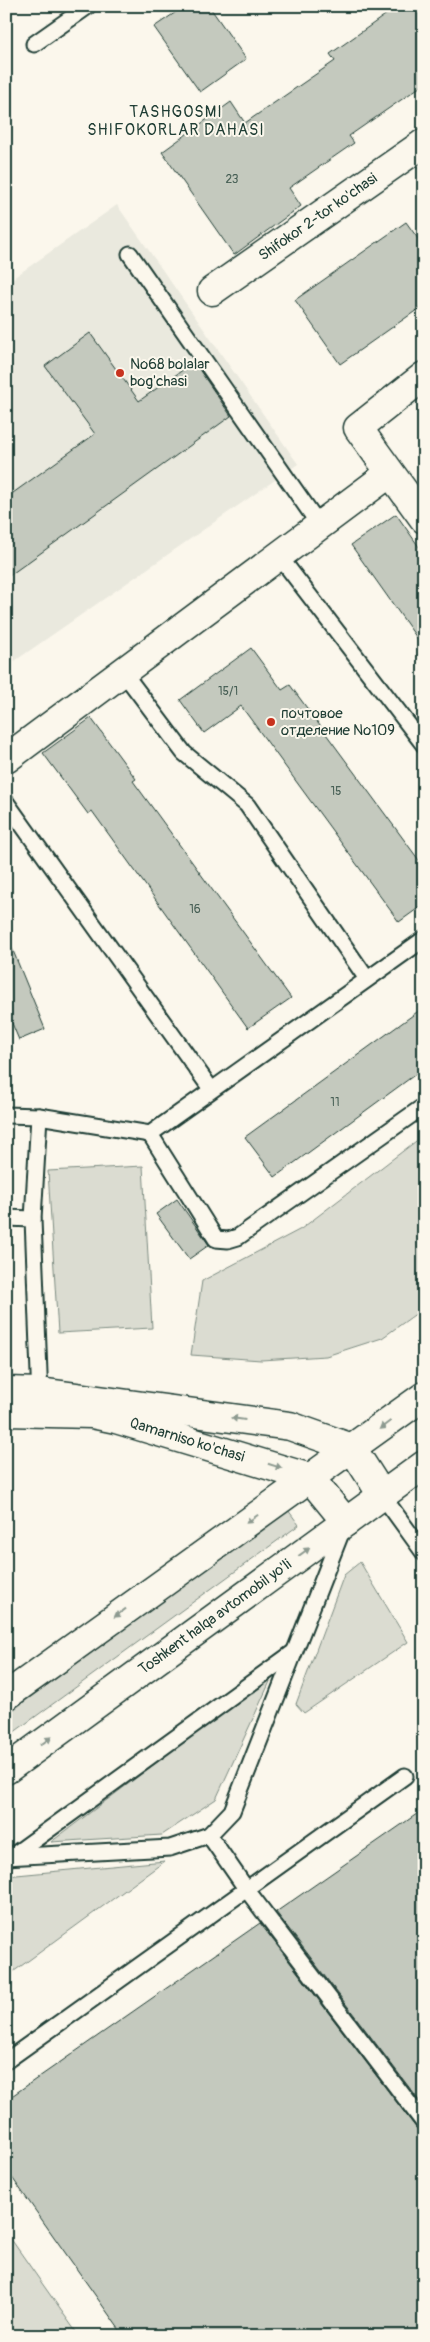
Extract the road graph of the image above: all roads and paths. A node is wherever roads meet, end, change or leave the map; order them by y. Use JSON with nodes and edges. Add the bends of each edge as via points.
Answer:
{"nodes":[{"id":1,"x":88,"y":6,"type":"edge"},
{"id":2,"x":34,"y":44,"type":"dead end"},
{"id":3,"x":424,"y":143,"type":"edge"},
{"id":4,"x":130,"y":254,"type":"dead end"},
{"id":5,"x":212,"y":290,"type":"dead end"},
{"id":6,"x":424,"y":376,"type":"edge"},
{"id":7,"x":390,"y":473,"type":"junction"},
{"id":8,"x":424,"y":519,"type":"edge"},
{"id":9,"x":320,"y":526,"type":"junction"},
{"id":10,"x":279,"y":556,"type":"junction"},
{"id":11,"x":124,"y":672,"type":"junction"},
{"id":12,"x":424,"y":745,"type":"edge"},
{"id":13,"x":6,"y":759,"type":"edge"},
{"id":14,"x":6,"y":802,"type":"edge"},
{"id":15,"x":424,"y":939,"type":"edge"},
{"id":16,"x":367,"y":979,"type":"junction"},
{"id":17,"x":211,"y":1089,"type":"junction"},
{"id":18,"x":424,"y":1106,"type":"edge"},
{"id":19,"x":6,"y":1115,"type":"edge"},
{"id":20,"x":39,"y":1116,"type":"junction"},
{"id":21,"x":150,"y":1134,"type":"junction"},
{"id":22,"x":6,"y":1218,"type":"edge"},
{"id":23,"x":34,"y":1219,"type":"junction"},
{"id":24,"x":6,"y":1391,"type":"edge"},
{"id":25,"x":424,"y":1396,"type":"edge"},
{"id":26,"x":40,"y":1402,"type":"junction"},
{"id":27,"x":6,"y":1412,"type":"edge"},
{"id":28,"x":352,"y":1448,"type":"junction"},
{"id":29,"x":424,"y":1465,"type":"edge"},
{"id":30,"x":310,"y":1478,"type":"junction"},
{"id":31,"x":382,"y":1495,"type":"junction"},
{"id":32,"x":346,"y":1522,"type":"junction"},
{"id":33,"x":424,"y":1553,"type":"edge"},
{"id":34,"x":294,"y":1652,"type":"junction"},
{"id":35,"x":6,"y":1696,"type":"edge"},
{"id":36,"x":6,"y":1770,"type":"edge"},
{"id":37,"x":405,"y":1776,"type":"dead end"},
{"id":38,"x":209,"y":1835,"type":"junction"},
{"id":39,"x":8,"y":1857,"type":"edge"},
{"id":40,"x":247,"y":1890,"type":"junction"},
{"id":41,"x":6,"y":2061,"type":"edge"},
{"id":42,"x":424,"y":2123,"type":"edge"}],
"edges":[{"from":1,"to":2,"type":"lane"},
{"from":3,"to":5,"type":"main road","name":"Shifokor 2-tor ko'chasi"},
{"from":4,"to":9,"type":"lane"},
{"from":6,"to":7,"type":"main road","via":[[358,428]]},
{"from":7,"to":8,"type":"main road"},
{"from":7,"to":9,"type":"main road"},
{"from":9,"to":10,"type":"main road"},
{"from":10,"to":11,"type":"main road"},
{"from":10,"to":12,"type":"lane"},
{"from":11,"to":13,"type":"main road"},
{"from":11,"to":16,"type":"lane","via":[[184,753],[247,805]]},
{"from":14,"to":17,"type":"lane"},
{"from":15,"to":16,"type":"lane"},
{"from":16,"to":17,"type":"lane"},
{"from":17,"to":21,"type":"lane"},
{"from":18,"to":21,"type":"lane","via":[[238,1237],[228,1240],[216,1238]]},
{"from":19,"to":20,"type":"lane"},
{"from":20,"to":21,"type":"lane"},
{"from":20,"to":23,"type":"lane"},
{"from":22,"to":23,"type":"lane"},
{"from":23,"to":26,"type":"lane"},
{"from":24,"to":26,"type":"main road","name":"Qamarniso ko'chasi"},
{"from":25,"to":28,"type":"main road","one_way":true},
{"from":26,"to":27,"type":"main road","name":"Qamarniso ko'chasi"},
{"from":28,"to":26,"type":"main road","name":"Qamarniso ko'chasi","one_way":true,"via":[[290,1426]]},
{"from":26,"to":30,"type":"main road","name":"Qamarniso ko'chasi","one_way":true,"via":[[116,1419]]},
{"from":28,"to":30,"type":"main road"},
{"from":28,"to":31,"type":"main road"},
{"from":29,"to":31,"type":"main road","name":"Toshkent halqa avtomobil yo'li"},
{"from":30,"to":32,"type":"main road"},
{"from":30,"to":35,"type":"main road","one_way":true},
{"from":31,"to":32,"type":"main road","name":"Toshkent halqa avtomobil yo'li"},
{"from":31,"to":33,"type":"lane"},
{"from":32,"to":34,"type":"lane"},
{"from":36,"to":32,"type":"main road","name":"Toshkent halqa avtomobil yo'li","one_way":true},
{"from":34,"to":38,"type":"lane","via":[[232,1811]]},
{"from":34,"to":39,"type":"lane"},
{"from":37,"to":40,"type":"lane"},
{"from":38,"to":39,"type":"lane","via":[[170,1848]]},
{"from":38,"to":40,"type":"lane"},
{"from":40,"to":41,"type":"lane"},
{"from":40,"to":42,"type":"lane"}]}
